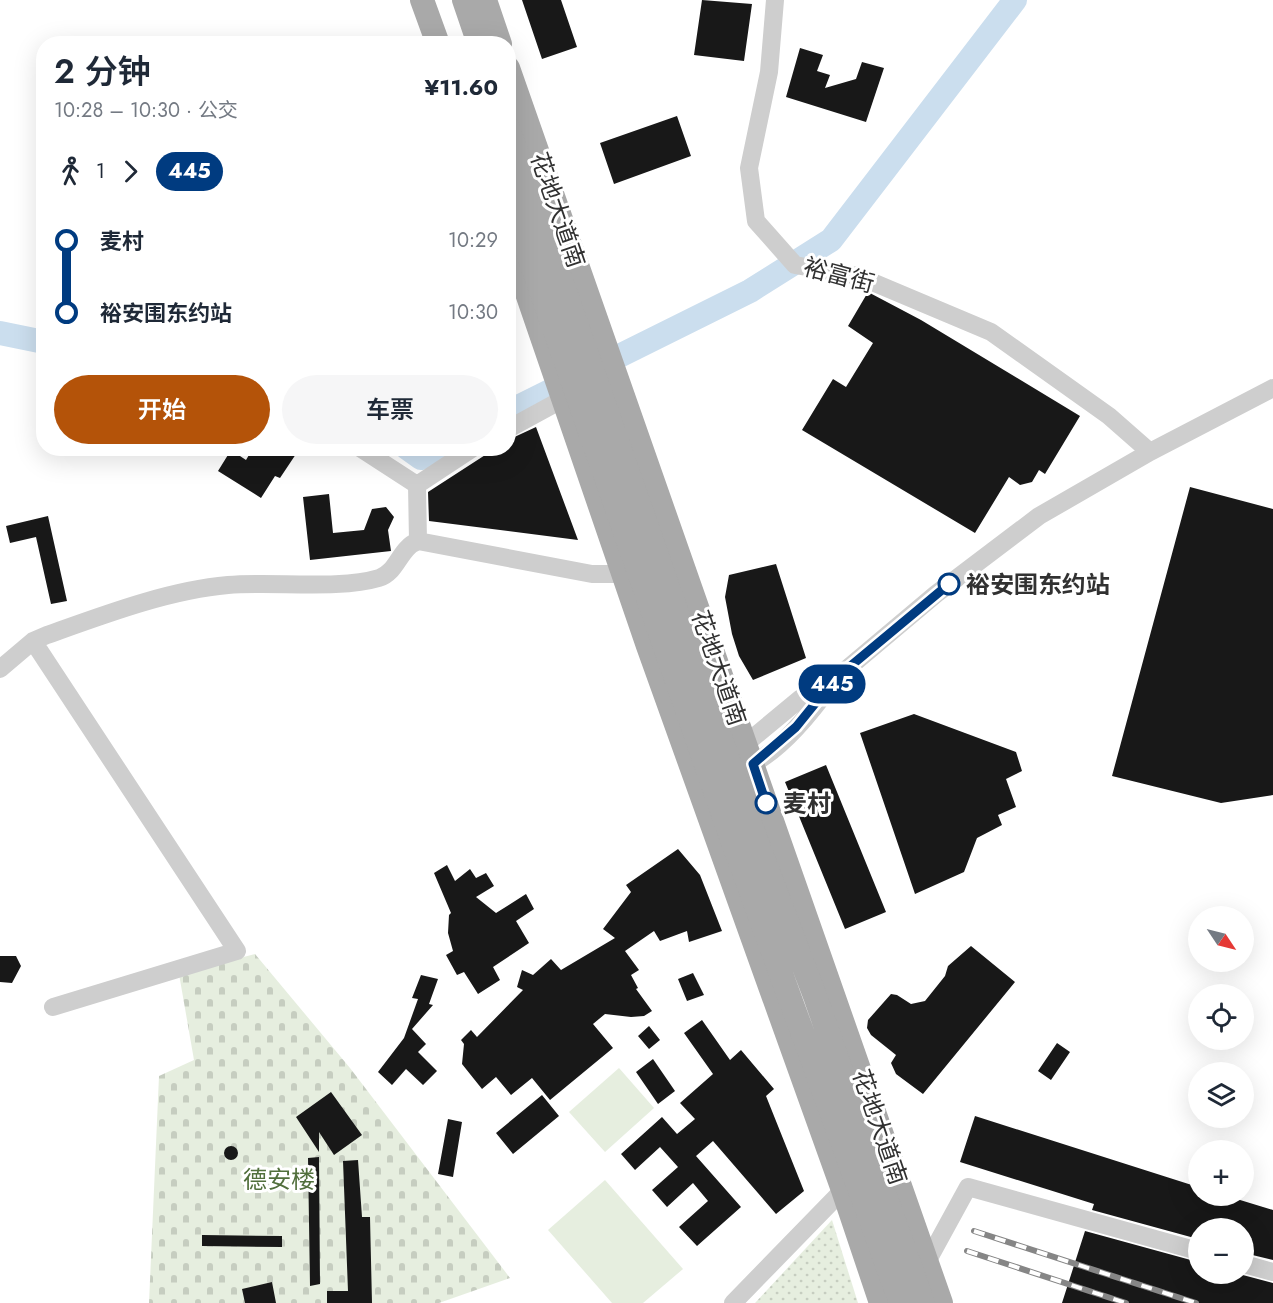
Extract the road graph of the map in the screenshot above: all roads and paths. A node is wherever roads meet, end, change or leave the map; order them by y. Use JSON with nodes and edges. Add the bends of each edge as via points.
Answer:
{"nodes":[{"id":1,"x":422,"y":0,"type":"edge"},
{"id":2,"x":440,"y":0,"type":"edge"},
{"id":3,"x":464,"y":0,"type":"edge"},
{"id":4,"x":485,"y":0,"type":"edge"},
{"id":5,"x":775,"y":0,"type":"edge"},
{"id":6,"x":435,"y":36,"type":"edge"},
{"id":7,"x":452,"y":36,"type":"edge"},
{"id":8,"x":476,"y":36,"type":"edge"},
{"id":9,"x":497,"y":36,"type":"edge"},
{"id":10,"x":516,"y":91,"type":"edge"},
{"id":11,"x":516,"y":151,"type":"edge"},
{"id":12,"x":516,"y":219,"type":"edge"},
{"id":13,"x":516,"y":260,"type":"edge"},
{"id":14,"x":1273,"y":388,"type":"edge"},
{"id":15,"x":565,"y":398,"type":"junction"},
{"id":16,"x":516,"y":425,"type":"edge"},
{"id":17,"x":1150,"y":452,"type":"junction"},
{"id":18,"x":372,"y":456,"type":"edge"},
{"id":19,"x":461,"y":456,"type":"edge"},
{"id":20,"x":417,"y":485,"type":"junction"},
{"id":21,"x":418,"y":542,"type":"junction"},
{"id":22,"x":679,"y":553,"type":"junction"},
{"id":23,"x":623,"y":573,"type":"junction"},
{"id":24,"x":33,"y":641,"type":"junction"},
{"id":25,"x":0,"y":669,"type":"edge"},
{"id":26,"x":749,"y":754,"type":"junction"},
{"id":27,"x":696,"y":784,"type":"junction"},
{"id":28,"x":53,"y":1007,"type":"dead end"},
{"id":29,"x":843,"y":1190,"type":"junction"},
{"id":30,"x":880,"y":1248,"type":"junction"},
{"id":31,"x":1188,"y":1248,"type":"edge"},
{"id":32,"x":927,"y":1262,"type":"junction"},
{"id":33,"x":1254,"y":1267,"type":"edge"},
{"id":34,"x":1273,"y":1272,"type":"edge"},
{"id":35,"x":733,"y":1303,"type":"edge"},
{"id":36,"x":881,"y":1303,"type":"edge"},
{"id":37,"x":894,"y":1303,"type":"edge"},
{"id":38,"x":901,"y":1303,"type":"edge"},
{"id":39,"x":923,"y":1303,"type":"edge"},
{"id":40,"x":941,"y":1303,"type":"edge"}],
"edges":[{"from":1,"to":6,"type":"main road"},
{"from":2,"to":7,"type":"main road"},
{"from":3,"to":8,"type":"main road"},
{"from":4,"to":9,"type":"main road"},
{"from":5,"to":17,"type":"street","name":"裕富街","via":[[769,72],[749,168],[756,220],[795,265],[858,276],[991,332],[1109,416]]},
{"from":10,"to":22,"type":"main road","name":"花地大道南"},
{"from":11,"to":39,"type":"main road","name":"花地大道南","bridge":true,"via":[[754,837],[819,1007]]},
{"from":12,"to":30,"type":"main road","name":"花地大道南","bridge":true,"via":[[734,845]]},
{"from":13,"to":15,"type":"main road"},
{"from":14,"to":17,"type":"street"},
{"from":15,"to":16,"type":"street"},
{"from":15,"to":23,"type":"main road"},
{"from":17,"to":26,"type":"street","via":[[1010,536],[835,679],[796,727]]},
{"from":18,"to":20,"type":"street"},
{"from":19,"to":20,"type":"street"},
{"from":20,"to":21,"type":"street"},
{"from":21,"to":23,"type":"street","via":[[575,572]]},
{"from":21,"to":24,"type":"street","via":[[406,548],[392,570],[381,577],[207,587]]},
{"from":22,"to":23,"type":"street"},
{"from":22,"to":26,"type":"main road","name":"花地大道南"},
{"from":23,"to":27,"type":"main road"},
{"from":24,"to":25,"type":"street"},
{"from":24,"to":28,"type":"street","via":[[237,951]]},
{"from":26,"to":27,"type":"street"},
{"from":26,"to":32,"type":"main road","name":"花地大道南"},
{"from":27,"to":29,"type":"main road"},
{"from":29,"to":35,"type":"street"},
{"from":29,"to":36,"type":"main road"},
{"from":30,"to":37,"type":"main road","bridge":true},
{"from":30,"to":38,"type":"main road","name":"花地大道南","bridge":true},
{"from":31,"to":32,"type":"street","via":[[968,1187]]},
{"from":32,"to":40,"type":"main road","name":"花地大道南"},
{"from":33,"to":34,"type":"street"}]}
